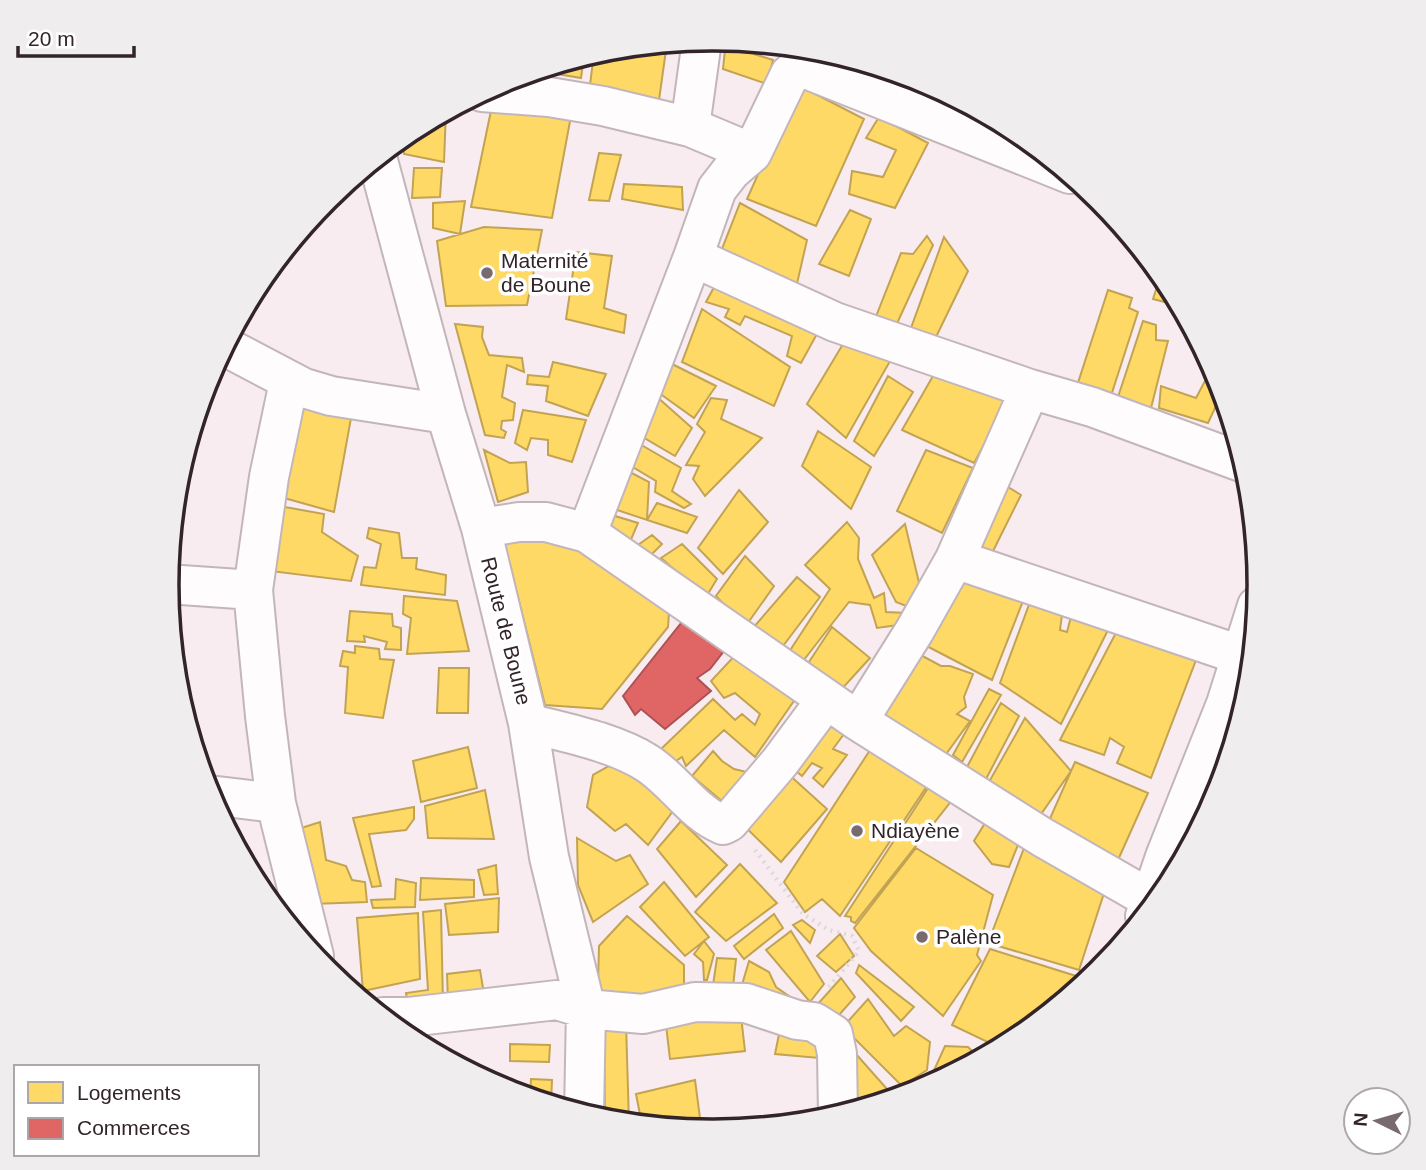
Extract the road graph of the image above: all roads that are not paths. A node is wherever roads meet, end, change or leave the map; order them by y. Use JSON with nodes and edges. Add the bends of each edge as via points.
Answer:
{"nodes":[{"id":1,"x":700,"y":51,"type":"edge"},
{"id":2,"x":503,"y":94,"type":"edge"},
{"id":3,"x":690,"y":127,"type":"junction"},
{"id":4,"x":1014,"y":144,"type":"edge"},
{"id":5,"x":752,"y":153,"type":"junction"},
{"id":6,"x":380,"y":168,"type":"edge"},
{"id":7,"x":694,"y":257,"type":"junction"},
{"id":8,"x":233,"y":351,"type":"edge"},
{"id":9,"x":289,"y":382,"type":"junction"},
{"id":10,"x":1030,"y":389,"type":"junction"},
{"id":11,"x":446,"y":414,"type":"junction"},
{"id":12,"x":1232,"y":458,"type":"edge"},
{"id":13,"x":481,"y":528,"type":"junction"},
{"id":14,"x":587,"y":534,"type":"junction"},
{"id":15,"x":955,"y":559,"type":"junction"},
{"id":16,"x":179,"y":585,"type":"edge"},
{"id":17,"x":253,"y":590,"type":"junction"},
{"id":18,"x":1244,"y":644,"type":"edge"},
{"id":19,"x":1240,"y":655,"type":"junction"},
{"id":20,"x":1237,"y":691,"type":"edge"},
{"id":21,"x":827,"y":700,"type":"junction"},
{"id":22,"x":858,"y":720,"type":"junction"},
{"id":23,"x":1230,"y":720,"type":"edge"},
{"id":24,"x":528,"y":723,"type":"junction"},
{"id":25,"x":223,"y":797,"type":"edge"},
{"id":26,"x":276,"y":803,"type":"junction"},
{"id":27,"x":1176,"y":853,"type":"edge"},
{"id":28,"x":1141,"y":904,"type":"edge"},
{"id":29,"x":309,"y":934,"type":"edge"},
{"id":30,"x":586,"y":1009,"type":"junction"},
{"id":31,"x":399,"y":1017,"type":"edge"},
{"id":32,"x":584,"y":1103,"type":"edge"},
{"id":33,"x":838,"y":1104,"type":"edge"}],
"edges":[{"from":1,"to":3,"type":"street"},
{"from":2,"to":3,"type":"street","via":[[603,106]]},
{"from":3,"to":5,"type":"street"},
{"from":4,"to":5,"type":"street","via":[[797,69],[790,74]]},
{"from":5,"to":7,"type":"street","via":[[717,189]]},
{"from":6,"to":11,"type":"street","name":"Route de Boune"},
{"from":7,"to":10,"type":"street","via":[[835,321]]},
{"from":7,"to":14,"type":"street"},
{"from":8,"to":9,"type":"street"},
{"from":9,"to":11,"type":"street","via":[[331,396]]},
{"from":9,"to":17,"type":"street","via":[[269,477]]},
{"from":10,"to":12,"type":"street"},
{"from":10,"to":15,"type":"street"},
{"from":11,"to":13,"type":"street","name":"Route de Boune"},
{"from":13,"to":14,"type":"street","via":[[546,522]]},
{"from":13,"to":24,"type":"street","name":"Route de Boune"},
{"from":14,"to":21,"type":"street"},
{"from":15,"to":19,"type":"street"},
{"from":15,"to":22,"type":"street"},
{"from":16,"to":17,"type":"street"},
{"from":17,"to":26,"type":"street"},
{"from":18,"to":19,"type":"street"},
{"from":19,"to":20,"type":"street"},
{"from":21,"to":22,"type":"street"},
{"from":21,"to":24,"type":"street","via":[[780,762],[723,825],[647,763],[601,743]]},
{"from":22,"to":28,"type":"street"},
{"from":23,"to":27,"type":"street"},
{"from":24,"to":30,"type":"street","name":"Route de Boune","via":[[549,857]]},
{"from":25,"to":26,"type":"street"},
{"from":26,"to":29,"type":"street"},
{"from":30,"to":31,"type":"street","via":[[558,1000]]},
{"from":30,"to":32,"type":"street","name":"Route de Boune"},
{"from":30,"to":33,"type":"street","via":[[643,1014],[695,1002],[746,1003],[814,1022],[836,1041]]}]}
